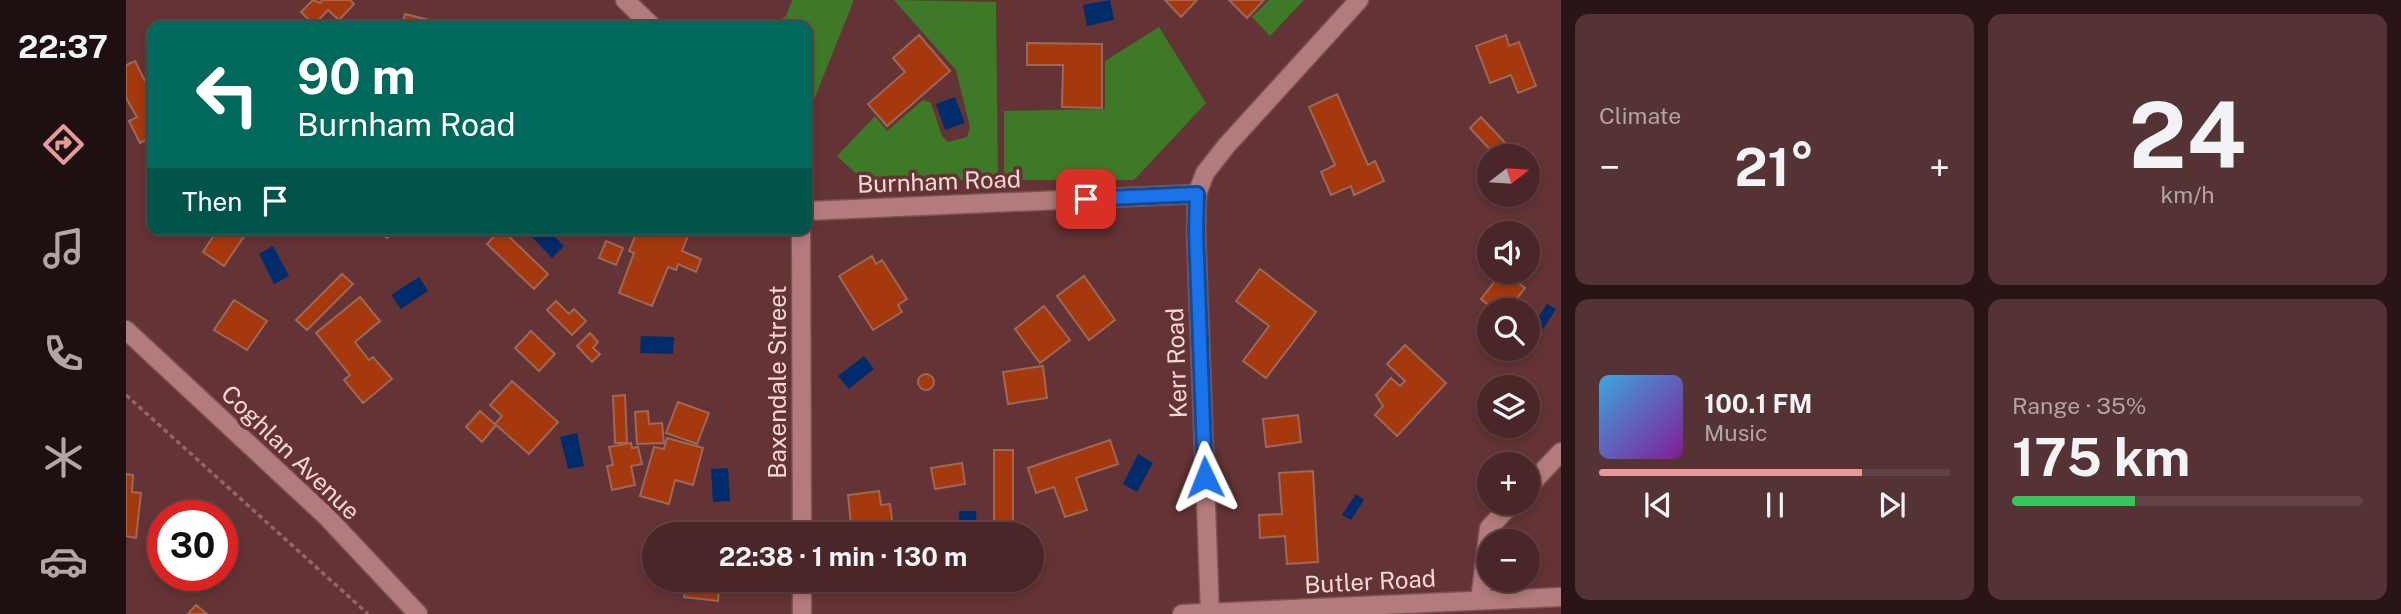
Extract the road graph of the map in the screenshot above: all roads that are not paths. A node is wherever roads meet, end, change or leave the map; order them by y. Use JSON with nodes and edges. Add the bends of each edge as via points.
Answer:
{"nodes":[{"id":1,"x":625,"y":0,"type":"edge"},
{"id":2,"x":1360,"y":0,"type":"edge"},
{"id":3,"x":647,"y":21,"type":"edge"},
{"id":4,"x":1197,"y":194,"type":"junction"},
{"id":5,"x":812,"y":211,"type":"edge"},
{"id":6,"x":802,"y":235,"type":"edge"},
{"id":7,"x":128,"y":335,"type":"edge"},
{"id":8,"x":1561,"y":452,"type":"edge"},
{"id":9,"x":1540,"y":474,"type":"edge"},
{"id":10,"x":1501,"y":515,"type":"edge"},
{"id":11,"x":802,"y":522,"type":"edge"},
{"id":12,"x":802,"y":592,"type":"edge"},
{"id":13,"x":1561,"y":597,"type":"edge"},
{"id":14,"x":1480,"y":600,"type":"junction"},
{"id":15,"x":418,"y":614,"type":"edge"},
{"id":16,"x":802,"y":614,"type":"edge"},
{"id":17,"x":1182,"y":614,"type":"edge"},
{"id":18,"x":1210,"y":614,"type":"edge"}],
"edges":[{"from":1,"to":3,"type":"street"},
{"from":2,"to":4,"type":"street","via":[[1227,145],[1205,173]]},
{"from":4,"to":5,"type":"street","name":"Burnham Road"},
{"from":4,"to":18,"type":"street","name":"Kerr Road"},
{"from":6,"to":11,"type":"street","name":"Baxendale Street"},
{"from":7,"to":15,"type":"street","name":"Coghlan Avenue","via":[[327,517]]},
{"from":8,"to":9,"type":"street"},
{"from":10,"to":14,"type":"street","via":[[1489,528]]},
{"from":12,"to":16,"type":"street"},
{"from":13,"to":14,"type":"street","name":"Butler Road"},
{"from":14,"to":18,"type":"street","name":"Butler Road"},
{"from":17,"to":18,"type":"street","name":"Butler Road"}]}
